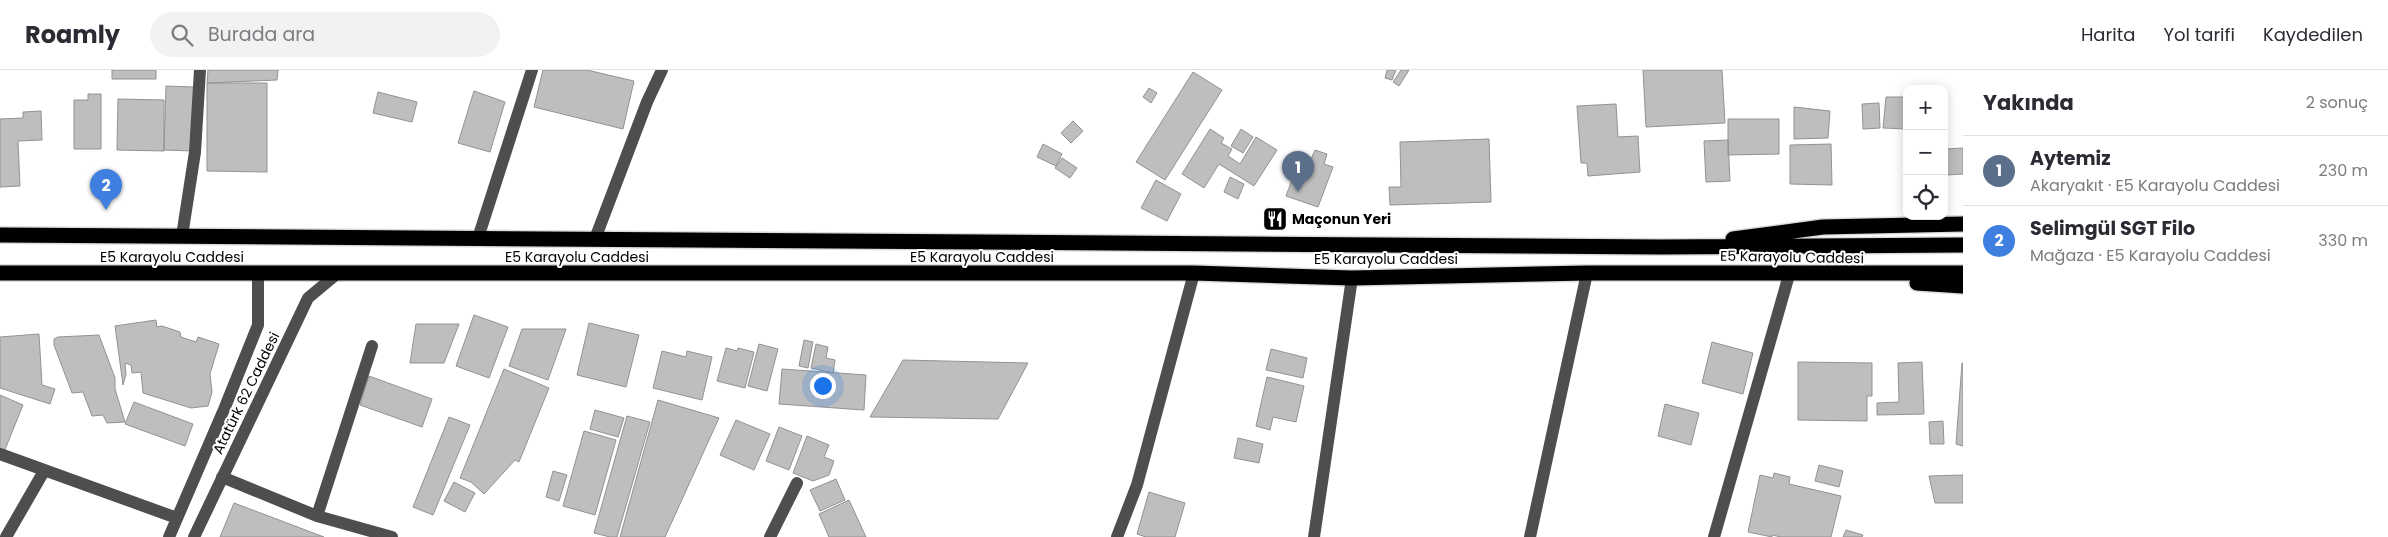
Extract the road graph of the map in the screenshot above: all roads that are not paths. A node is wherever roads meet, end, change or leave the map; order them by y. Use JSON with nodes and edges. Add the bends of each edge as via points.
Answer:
{"nodes":[{"id":1,"x":200,"y":70,"type":"edge"},
{"id":2,"x":532,"y":70,"type":"edge"},
{"id":3,"x":662,"y":70,"type":"edge"},
{"id":4,"x":1963,"y":224,"type":"edge"},
{"id":5,"x":0,"y":235,"type":"edge"},
{"id":6,"x":182,"y":236,"type":"junction"},
{"id":7,"x":478,"y":238,"type":"junction"},
{"id":8,"x":595,"y":239,"type":"junction"},
{"id":9,"x":1963,"y":245,"type":"edge"},
{"id":10,"x":1661,"y":248,"type":"junction"},
{"id":11,"x":0,"y":273,"type":"edge"},
{"id":12,"x":258,"y":273,"type":"junction"},
{"id":13,"x":338,"y":273,"type":"junction"},
{"id":14,"x":1194,"y":273,"type":"junction"},
{"id":15,"x":1587,"y":273,"type":"junction"},
{"id":16,"x":1963,"y":273,"type":"edge"},
{"id":17,"x":1789,"y":274,"type":"junction"},
{"id":18,"x":1352,"y":278,"type":"junction"},
{"id":19,"x":1963,"y":286,"type":"edge"},
{"id":20,"x":372,"y":346,"type":"dead end"},
{"id":21,"x":0,"y":454,"type":"edge"},
{"id":22,"x":44,"y":471,"type":"junction"},
{"id":23,"x":222,"y":477,"type":"junction"},
{"id":24,"x":797,"y":483,"type":"dead end"},
{"id":25,"x":317,"y":516,"type":"junction"},
{"id":26,"x":177,"y":518,"type":"junction"},
{"id":27,"x":6,"y":537,"type":"edge"},
{"id":28,"x":169,"y":537,"type":"edge"},
{"id":29,"x":194,"y":537,"type":"edge"},
{"id":30,"x":392,"y":537,"type":"edge"},
{"id":31,"x":770,"y":537,"type":"edge"},
{"id":32,"x":1117,"y":537,"type":"edge"},
{"id":33,"x":1314,"y":537,"type":"edge"},
{"id":34,"x":1530,"y":537,"type":"edge"},
{"id":35,"x":1714,"y":537,"type":"edge"}],
"edges":[{"from":1,"to":6,"type":"street","via":[[195,152]]},
{"from":2,"to":7,"type":"street"},
{"from":3,"to":8,"type":"street"},
{"from":4,"to":10,"type":"highway","via":[[1823,228]]},
{"from":5,"to":6,"type":"highway","name":"E5 Karayolu Caddesi"},
{"from":6,"to":7,"type":"highway","name":"E5 Karayolu Caddesi"},
{"from":7,"to":8,"type":"highway","name":"E5 Karayolu Caddesi"},
{"from":8,"to":10,"type":"highway","name":"E5 Karayolu Caddesi"},
{"from":9,"to":10,"type":"highway","name":"E5 Karayolu Caddesi"},
{"from":11,"to":12,"type":"highway","name":"E5 Karayolu Caddesi"},
{"from":12,"to":13,"type":"highway","name":"E5 Karayolu Caddesi"},
{"from":12,"to":26,"type":"street","name":"Atatürk 62 Caddesi","via":[[258,325]]},
{"from":13,"to":14,"type":"highway","name":"E5 Karayolu Caddesi"},
{"from":13,"to":23,"type":"street","name":"Atatürk 62 Caddesi","via":[[308,298]]},
{"from":14,"to":18,"type":"highway","name":"E5 Karayolu Caddesi"},
{"from":14,"to":32,"type":"street","via":[[1137,485]]},
{"from":15,"to":17,"type":"highway","name":"E5 Karayolu Caddesi"},
{"from":15,"to":18,"type":"highway","name":"E5 Karayolu Caddesi"},
{"from":15,"to":34,"type":"street"},
{"from":16,"to":17,"type":"highway","name":"E5 Karayolu Caddesi"},
{"from":17,"to":19,"type":"highway"},
{"from":17,"to":35,"type":"street"},
{"from":18,"to":33,"type":"street"},
{"from":20,"to":25,"type":"street"},
{"from":21,"to":22,"type":"street"},
{"from":22,"to":26,"type":"street"},
{"from":22,"to":27,"type":"street"},
{"from":23,"to":25,"type":"street"},
{"from":23,"to":29,"type":"street","name":"Atatürk 62 Caddesi"},
{"from":24,"to":31,"type":"street"},
{"from":25,"to":30,"type":"street"},
{"from":26,"to":28,"type":"street","name":"Atatürk 62 Caddesi"}]}
